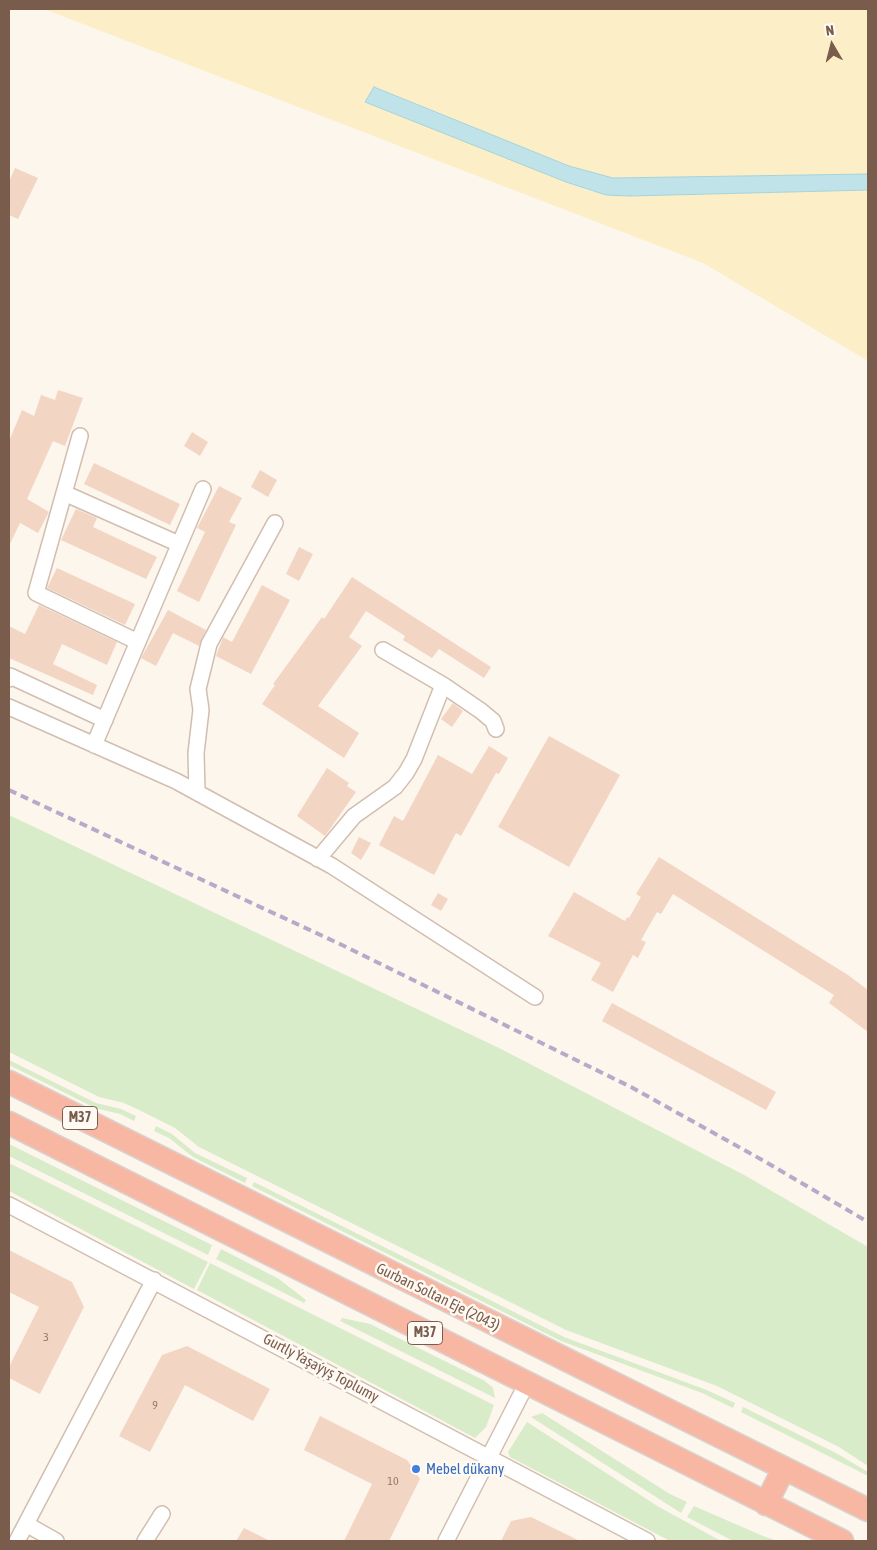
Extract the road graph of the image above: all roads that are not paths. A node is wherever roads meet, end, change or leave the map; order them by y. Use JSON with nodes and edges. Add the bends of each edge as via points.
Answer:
{"nodes":[{"id":1,"x":80,"y":436,"type":"dead end"},
{"id":2,"x":203,"y":489,"type":"dead end"},
{"id":3,"x":64,"y":493,"type":"junction"},
{"id":4,"x":275,"y":523,"type":"dead end"},
{"id":5,"x":180,"y":544,"type":"junction"},
{"id":6,"x":138,"y":642,"type":"junction"},
{"id":7,"x":383,"y":650,"type":"dead end"},
{"id":8,"x":9,"y":679,"type":"edge"},
{"id":9,"x":443,"y":684,"type":"junction"},
{"id":10,"x":9,"y":708,"type":"edge"},
{"id":11,"x":105,"y":720,"type":"junction"},
{"id":12,"x":496,"y":729,"type":"dead end"},
{"id":13,"x":94,"y":745,"type":"junction"},
{"id":14,"x":197,"y":792,"type":"junction"},
{"id":15,"x":318,"y":858,"type":"junction"},
{"id":16,"x":535,"y":997,"type":"dead end"},
{"id":17,"x":9,"y":1082,"type":"edge"},
{"id":18,"x":9,"y":1124,"type":"edge"},
{"id":19,"x":9,"y":1205,"type":"edge"},
{"id":20,"x":154,"y":1280,"type":"junction"},
{"id":21,"x":526,"y":1383,"type":"junction"},
{"id":22,"x":488,"y":1457,"type":"junction"},
{"id":23,"x":784,"y":1468,"type":"junction"},
{"id":24,"x":766,"y":1504,"type":"junction"},
{"id":25,"x":868,"y":1510,"type":"edge"},
{"id":26,"x":162,"y":1514,"type":"dead end"},
{"id":27,"x":26,"y":1524,"type":"junction"},
{"id":28,"x":17,"y":1541,"type":"edge"},
{"id":29,"x":56,"y":1541,"type":"edge"},
{"id":30,"x":145,"y":1541,"type":"edge"},
{"id":31,"x":446,"y":1541,"type":"edge"},
{"id":32,"x":647,"y":1541,"type":"edge"},
{"id":33,"x":842,"y":1541,"type":"edge"}],
"edges":[{"from":1,"to":3,"type":"street"},
{"from":2,"to":5,"type":"street"},
{"from":3,"to":5,"type":"street"},
{"from":3,"to":6,"type":"street","via":[[36,593]]},
{"from":4,"to":14,"type":"street","via":[[209,644],[198,689],[201,710],[196,753]]},
{"from":5,"to":6,"type":"street"},
{"from":6,"to":11,"type":"street"},
{"from":7,"to":9,"type":"street"},
{"from":8,"to":11,"type":"street","via":[[10,676]]},
{"from":9,"to":12,"type":"street","via":[[481,711]]},
{"from":9,"to":15,"type":"street","via":[[406,773],[395,787],[354,816]]},
{"from":10,"to":13,"type":"street"},
{"from":11,"to":13,"type":"street"},
{"from":13,"to":14,"type":"street"},
{"from":14,"to":15,"type":"street"},
{"from":15,"to":16,"type":"street"},
{"from":17,"to":23,"type":"highway","name":"Gurban Soltan Eje (2043)","number":"M37"},
{"from":18,"to":21,"type":"highway","number":"M37"},
{"from":19,"to":20,"type":"street","name":"Gurtly Ýaşaýyş Toplumy"},
{"from":20,"to":22,"type":"street","name":"Gurtly Ýaşaýyş Toplumy"},
{"from":20,"to":27,"type":"street"},
{"from":21,"to":22,"type":"street"},
{"from":21,"to":24,"type":"highway","number":"M37"},
{"from":22,"to":31,"type":"street"},
{"from":22,"to":32,"type":"street","name":"Gurtly Ýaşaýyş Toplumy"},
{"from":23,"to":24,"type":"highway"},
{"from":23,"to":25,"type":"highway","name":"Gurban Soltan Eje (2043)","number":"M37"},
{"from":24,"to":33,"type":"highway","number":"M37"},
{"from":26,"to":30,"type":"street"},
{"from":27,"to":28,"type":"street"},
{"from":27,"to":29,"type":"street"}]}
